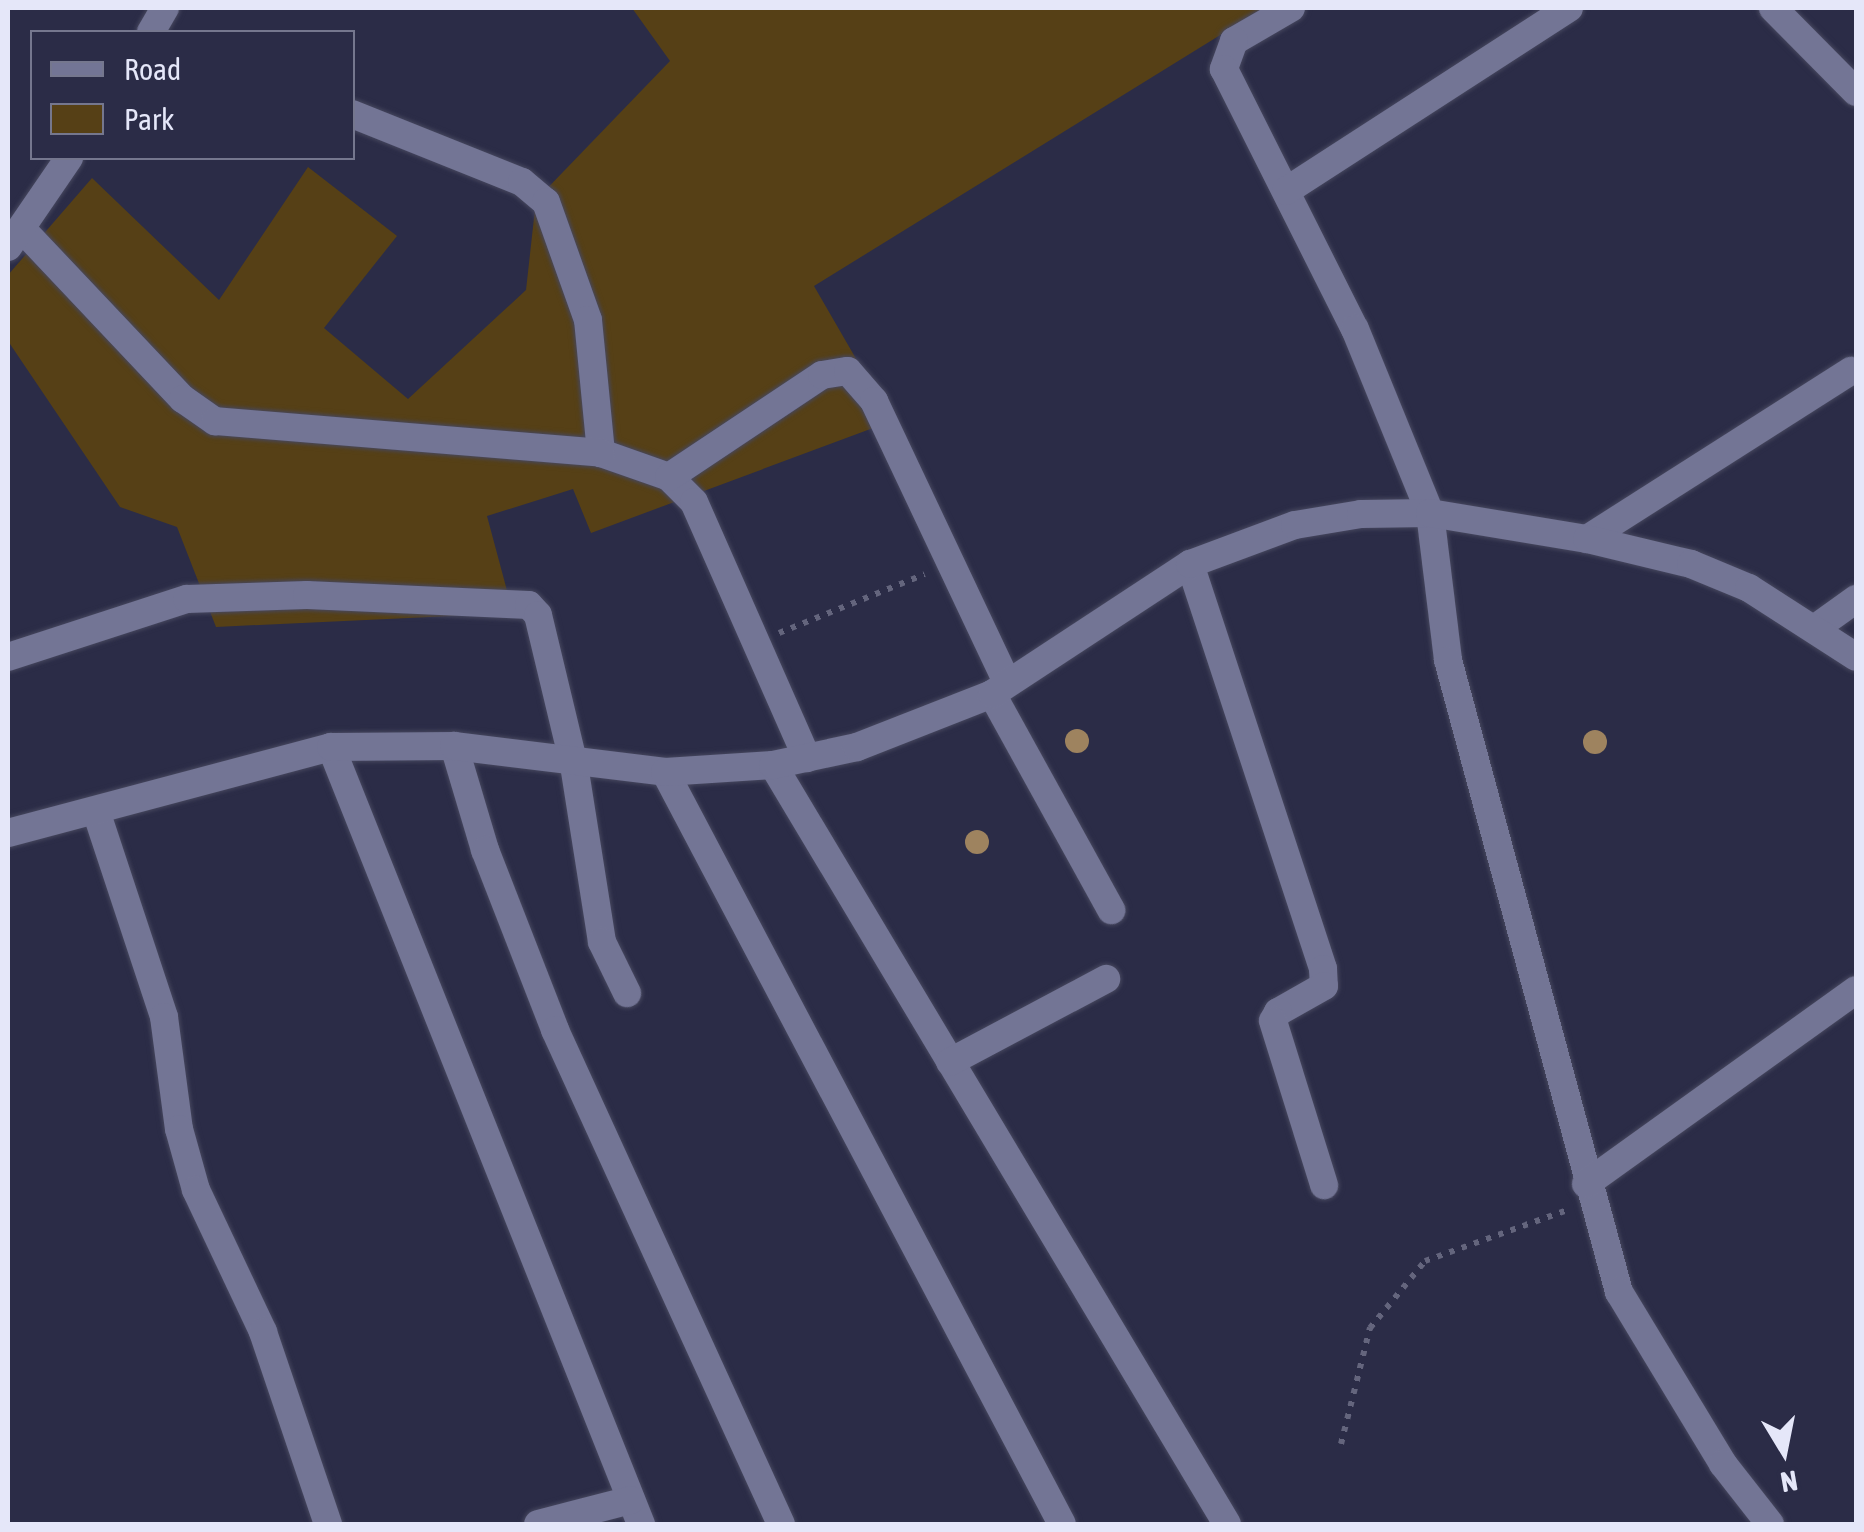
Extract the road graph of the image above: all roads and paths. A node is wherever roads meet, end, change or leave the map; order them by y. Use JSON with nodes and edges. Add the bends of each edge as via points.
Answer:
{"nodes":[{"id":1,"x":1290,"y":8,"type":"edge"},
{"id":2,"x":1569,"y":8,"type":"edge"},
{"id":3,"x":1773,"y":8,"type":"edge"},
{"id":4,"x":1856,"y":92,"type":"edge"},
{"id":5,"x":355,"y":115,"type":"edge"},
{"id":6,"x":68,"y":160,"type":"edge"},
{"id":7,"x":1286,"y":191,"type":"junction"},
{"id":8,"x":15,"y":238,"type":"edge"},
{"id":9,"x":1851,"y":371,"type":"dead end"},
{"id":10,"x":600,"y":453,"type":"junction"},
{"id":11,"x":668,"y":477,"type":"junction"},
{"id":12,"x":1430,"y":513,"type":"junction"},
{"id":13,"x":1587,"y":539,"type":"junction"},
{"id":14,"x":950,"y":564,"type":"junction"},
{"id":15,"x":1190,"y":564,"type":"junction"},
{"id":16,"x":1856,"y":599,"type":"edge"},
{"id":17,"x":1817,"y":627,"type":"junction"},
{"id":18,"x":757,"y":641,"type":"junction"},
{"id":19,"x":8,"y":656,"type":"edge"},
{"id":20,"x":1856,"y":657,"type":"edge"},
{"id":21,"x":999,"y":688,"type":"junction"},
{"id":22,"x":454,"y":746,"type":"junction"},
{"id":23,"x":331,"y":748,"type":"junction"},
{"id":24,"x":807,"y":758,"type":"junction"},
{"id":25,"x":574,"y":764,"type":"junction"},
{"id":26,"x":773,"y":766,"type":"junction"},
{"id":27,"x":665,"y":772,"type":"junction"},
{"id":28,"x":96,"y":810,"type":"junction"},
{"id":29,"x":8,"y":833,"type":"edge"},
{"id":30,"x":1111,"y":910,"type":"dead end"},
{"id":31,"x":1106,"y":979,"type":"dead end"},
{"id":32,"x":1856,"y":990,"type":"edge"},
{"id":33,"x":627,"y":993,"type":"dead end"},
{"id":34,"x":950,"y":1062,"type":"junction"},
{"id":35,"x":1324,"y":1185,"type":"dead end"},
{"id":36,"x":1588,"y":1193,"type":"junction"},
{"id":37,"x":1341,"y":1444,"type":"dead end"},
{"id":38,"x":636,"y":1512,"type":"edge"},
{"id":39,"x":328,"y":1524,"type":"edge"},
{"id":40,"x":538,"y":1524,"type":"edge"},
{"id":41,"x":781,"y":1524,"type":"edge"},
{"id":42,"x":1062,"y":1524,"type":"edge"},
{"id":43,"x":1227,"y":1524,"type":"edge"},
{"id":44,"x":1770,"y":1524,"type":"edge"}],
"edges":[{"from":1,"to":7,"type":"street","via":[[1234,40],[1224,69]]},
{"from":2,"to":7,"type":"street"},
{"from":3,"to":4,"type":"street"},
{"from":5,"to":10,"type":"street","via":[[522,182],[546,202],[588,320]]},
{"from":6,"to":8,"type":"street"},
{"from":7,"to":12,"type":"street","via":[[1356,329]]},
{"from":8,"to":10,"type":"street","via":[[183,399],[215,420],[277,431]]},
{"from":9,"to":13,"type":"street"},
{"from":10,"to":11,"type":"street"},
{"from":11,"to":14,"type":"street","via":[[822,374],[848,371],[874,401]]},
{"from":11,"to":18,"type":"street","via":[[694,502]]},
{"from":12,"to":13,"type":"street"},
{"from":12,"to":15,"type":"street","via":[[1361,514],[1295,525]]},
{"from":12,"to":36,"type":"street","via":[[1448,660]]},
{"from":13,"to":17,"type":"street","via":[[1690,564]]},
{"from":14,"to":18,"type":"path"},
{"from":14,"to":21,"type":"street"},
{"from":15,"to":21,"type":"street"},
{"from":15,"to":35,"type":"street","via":[[1323,969],[1324,986],[1278,1012],[1273,1022]]},
{"from":16,"to":17,"type":"street"},
{"from":17,"to":20,"type":"street"},
{"from":18,"to":24,"type":"street"},
{"from":19,"to":25,"type":"street","via":[[188,599],[306,595],[530,605],[542,629]]},
{"from":21,"to":24,"type":"street","via":[[856,747]]},
{"from":21,"to":30,"type":"street"},
{"from":22,"to":23,"type":"street"},
{"from":22,"to":25,"type":"street"},
{"from":22,"to":41,"type":"street","via":[[485,850],[555,1030]]},
{"from":23,"to":28,"type":"street"},
{"from":23,"to":38,"type":"street"},
{"from":24,"to":26,"type":"street"},
{"from":25,"to":27,"type":"street"},
{"from":25,"to":33,"type":"street","via":[[602,942]]},
{"from":26,"to":27,"type":"street"},
{"from":26,"to":34,"type":"street"},
{"from":27,"to":42,"type":"street"},
{"from":28,"to":29,"type":"street"},
{"from":28,"to":39,"type":"street","via":[[164,1017],[179,1129],[196,1190],[263,1332]]},
{"from":31,"to":34,"type":"street"},
{"from":32,"to":36,"type":"street"},
{"from":34,"to":43,"type":"street"},
{"from":36,"to":37,"type":"path","via":[[1425,1261],[1370,1328]]},
{"from":36,"to":44,"type":"street","via":[[1619,1292],[1724,1464]]},
{"from":38,"to":40,"type":"street"}]}
